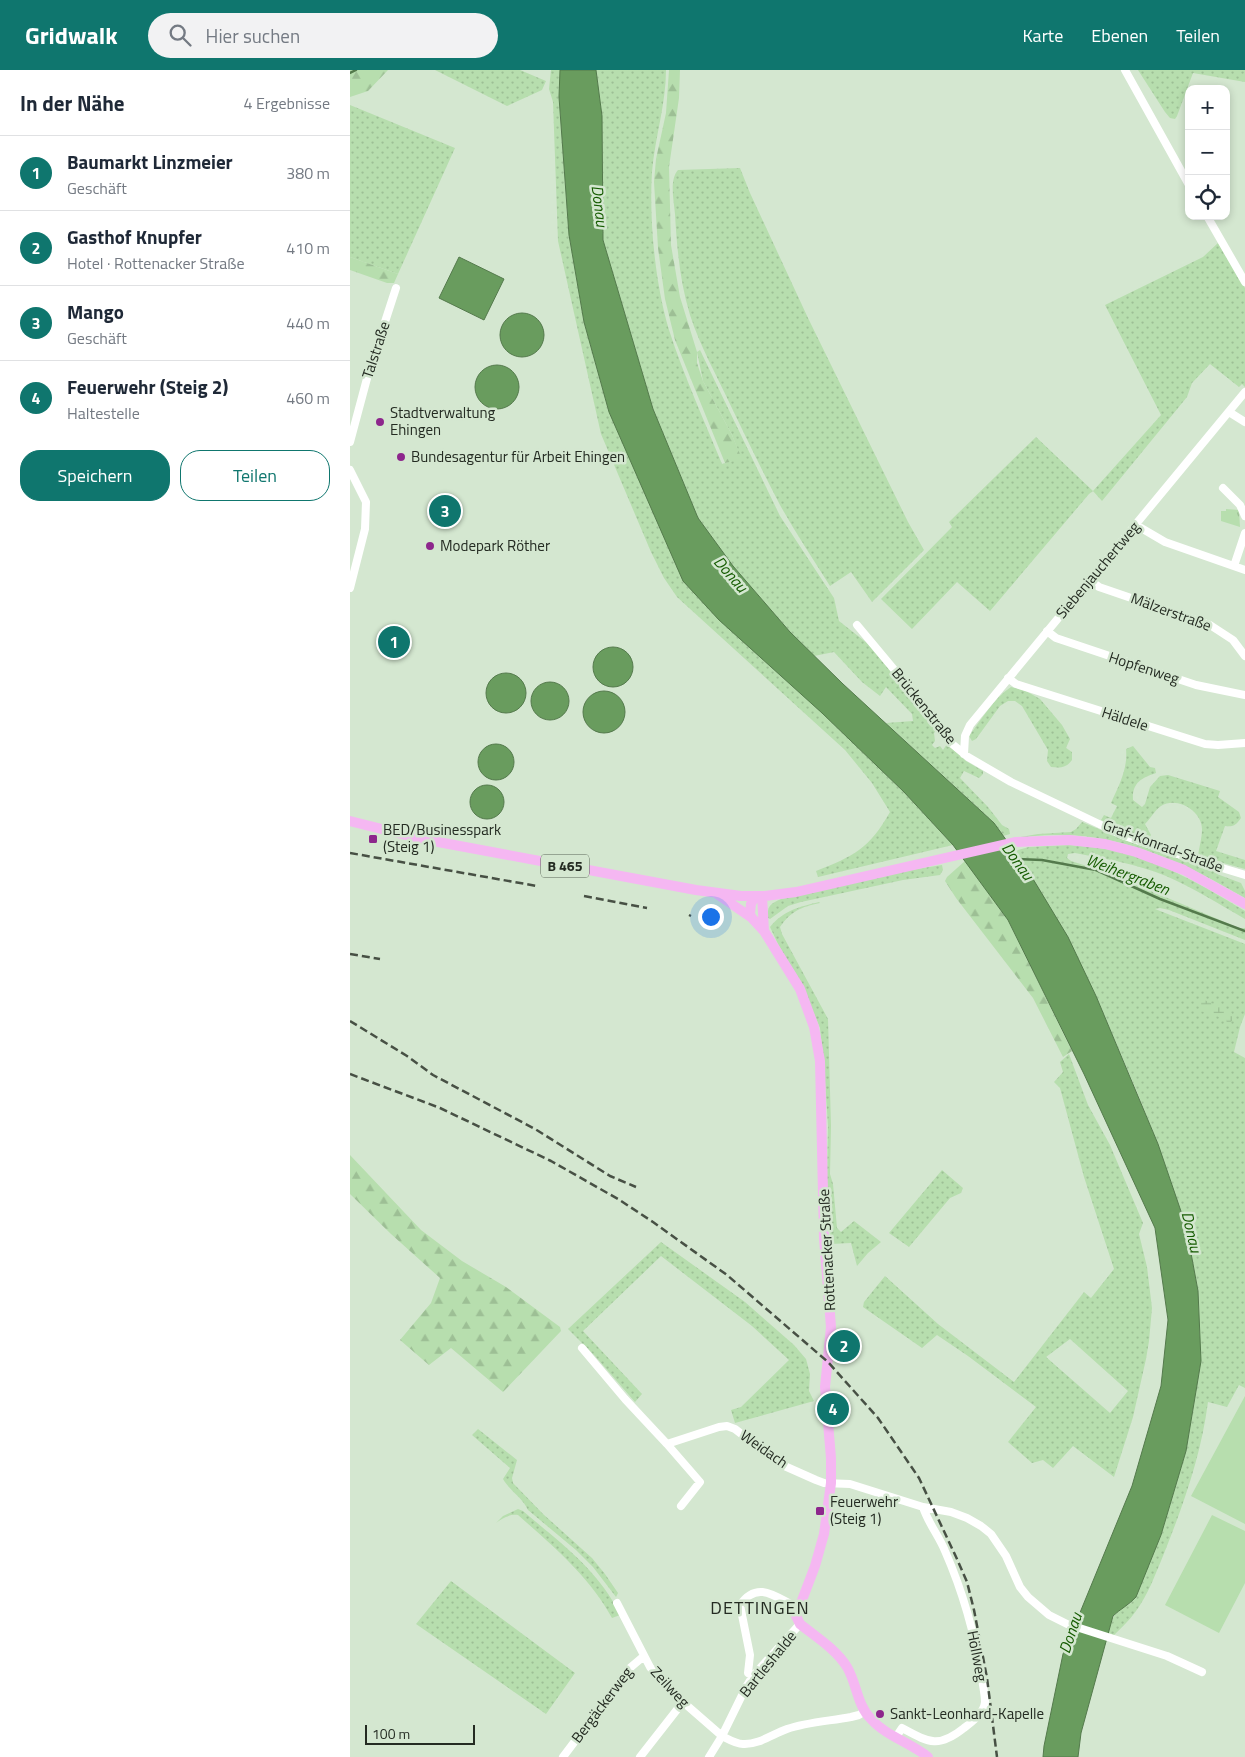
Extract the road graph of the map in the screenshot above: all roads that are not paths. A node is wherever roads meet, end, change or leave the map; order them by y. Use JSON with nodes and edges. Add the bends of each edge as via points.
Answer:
{"nodes":[{"id":1,"x":1125,"y":70,"type":"edge"},
{"id":2,"x":1185,"y":178,"type":"edge"},
{"id":3,"x":1209,"y":220,"type":"edge"},
{"id":4,"x":1245,"y":282,"type":"edge"},
{"id":5,"x":396,"y":288,"type":"dead end"},
{"id":6,"x":1245,"y":392,"type":"edge"},
{"id":7,"x":1229,"y":412,"type":"junction"},
{"id":8,"x":1245,"y":422,"type":"edge"},
{"id":9,"x":350,"y":442,"type":"edge"},
{"id":10,"x":350,"y":470,"type":"edge"},
{"id":11,"x":1223,"y":488,"type":"dead end"},
{"id":12,"x":1245,"y":516,"type":"edge"},
{"id":13,"x":1136,"y":525,"type":"junction"},
{"id":14,"x":1245,"y":533,"type":"edge"},
{"id":15,"x":1234,"y":566,"type":"junction"},
{"id":16,"x":1245,"y":570,"type":"edge"},
{"id":17,"x":1090,"y":580,"type":"junction"},
{"id":18,"x":350,"y":588,"type":"edge"},
{"id":19,"x":857,"y":625,"type":"dead end"},
{"id":20,"x":1047,"y":631,"type":"junction"},
{"id":21,"x":1245,"y":656,"type":"edge"},
{"id":22,"x":1008,"y":678,"type":"junction"},
{"id":23,"x":1245,"y":694,"type":"edge"},
{"id":24,"x":1245,"y":743,"type":"edge"},
{"id":25,"x":964,"y":754,"type":"junction"},
{"id":26,"x":1081,"y":816,"type":"joint"},
{"id":27,"x":350,"y":821,"type":"edge"},
{"id":28,"x":1245,"y":875,"type":"edge"},
{"id":29,"x":716,"y":894,"type":"junction"},
{"id":30,"x":758,"y":896,"type":"junction"},
{"id":31,"x":1245,"y":904,"type":"edge"},
{"id":32,"x":752,"y":918,"type":"junction"},
{"id":33,"x":764,"y":931,"type":"junction"},
{"id":34,"x":582,"y":1348,"type":"dead end"},
{"id":35,"x":667,"y":1444,"type":"junction"},
{"id":36,"x":831,"y":1483,"type":"junction"},
{"id":37,"x":681,"y":1506,"type":"dead end"},
{"id":38,"x":923,"y":1507,"type":"junction"},
{"id":39,"x":617,"y":1603,"type":"dead end"},
{"id":40,"x":798,"y":1608,"type":"junction"},
{"id":41,"x":800,"y":1624,"type":"junction"},
{"id":42,"x":644,"y":1656,"type":"junction"},
{"id":43,"x":1202,"y":1672,"type":"dead end"},
{"id":44,"x":754,"y":1676,"type":"junction"},
{"id":45,"x":683,"y":1702,"type":"junction"},
{"id":46,"x":865,"y":1711,"type":"junction"},
{"id":47,"x":722,"y":1736,"type":"junction"},
{"id":48,"x":896,"y":1737,"type":"junction"},
{"id":49,"x":563,"y":1757,"type":"edge"},
{"id":50,"x":640,"y":1757,"type":"edge"},
{"id":51,"x":708,"y":1757,"type":"edge"},
{"id":52,"x":928,"y":1757,"type":"edge"}],
"edges":[{"from":1,"to":2,"type":"street"},
{"from":3,"to":4,"type":"street"},
{"from":5,"to":9,"type":"street","name":"Talstraße"},
{"from":6,"to":7,"type":"street","name":"Siebenjauchertweg"},
{"from":7,"to":8,"type":"street"},
{"from":7,"to":13,"type":"street","name":"Siebenjauchertweg"},
{"from":10,"to":18,"type":"street","via":[[366,502],[366,529]]},
{"from":11,"to":12,"type":"street","via":[[1240,505]]},
{"from":13,"to":15,"type":"street","via":[[1165,542]]},
{"from":13,"to":17,"type":"street","name":"Siebenjauchertweg"},
{"from":14,"to":15,"type":"street"},
{"from":15,"to":16,"type":"street"},
{"from":17,"to":20,"type":"street","name":"Siebenjauchertweg"},
{"from":17,"to":21,"type":"street","name":"Mälzerstraße","via":[[1099,587],[1210,625],[1233,640]]},
{"from":19,"to":25,"type":"street","name":"Brückenstraße","via":[[951,743]]},
{"from":20,"to":22,"type":"street","name":"Siebenjauchertweg"},
{"from":20,"to":23,"type":"street","name":"Hopfenweg","via":[[1056,638],[1167,676]]},
{"from":22,"to":24,"type":"street","name":"Häldele","via":[[1016,684],[1205,744]]},
{"from":22,"to":25,"type":"street","name":"Siebenjauchertweg","via":[[970,725],[965,736]]},
{"from":25,"to":26,"type":"street","name":"Brückenstraße","via":[[1011,782]]},
{"from":26,"to":28,"type":"street","name":"Graf-Konrad-Straße","via":[[1122,835]]},
{"from":27,"to":29,"type":"main road","number":"B 465","via":[[422,839]]},
{"from":29,"to":30,"type":"main road","number":"B 465"},
{"from":29,"to":32,"type":"main road","name":"Rottenacker Straße"},
{"from":30,"to":31,"type":"main road","number":"B 465","via":[[815,888],[1015,842],[1069,840],[1136,852],[1184,870]]},
{"from":30,"to":32,"type":"main road","via":[[751,904]]},
{"from":30,"to":33,"type":"main road","name":"Rottenacker Straße"},
{"from":32,"to":33,"type":"main road","name":"Rottenacker Straße"},
{"from":33,"to":36,"type":"main road","name":"Rottenacker Straße","via":[[800,989],[814,1027],[820,1061],[824,1238],[831,1327],[825,1387]]},
{"from":34,"to":35,"type":"street"},
{"from":35,"to":36,"type":"street","name":"Weidach","via":[[727,1426],[780,1464]]},
{"from":35,"to":37,"type":"street","via":[[700,1482]]},
{"from":36,"to":38,"type":"street","via":[[850,1484]]},
{"from":36,"to":40,"type":"main road","name":"Rottenacker Straße","via":[[824,1534]]},
{"from":38,"to":43,"type":"street","via":[[951,1512],[981,1526],[1006,1556],[1020,1587],[1049,1615],[1067,1624],[1167,1656]]},
{"from":38,"to":48,"type":"street","name":"Höllweg","via":[[944,1549],[965,1606],[985,1702],[981,1712],[947,1738],[928,1742],[902,1728]]},
{"from":39,"to":42,"type":"street","name":"Zeilweg"},
{"from":40,"to":41,"type":"main road","name":"Rottenacker Straße","via":[[796,1616]]},
{"from":40,"to":44,"type":"street","via":[[767,1592],[758,1591],[744,1598],[740,1604],[750,1656],[748,1673]]},
{"from":41,"to":44,"type":"street","name":"Bartleshalde"},
{"from":41,"to":46,"type":"main road","via":[[840,1656]]},
{"from":42,"to":45,"type":"street","name":"Zeilweg","via":[[661,1681]]},
{"from":42,"to":49,"type":"street","name":"Bergäckerweg","via":[[631,1667]]},
{"from":44,"to":47,"type":"street","name":"Bartleshalde"},
{"from":45,"to":47,"type":"street","name":"Zeilweg"},
{"from":45,"to":50,"type":"street"},
{"from":46,"to":47,"type":"street","via":[[851,1717],[787,1729],[750,1744]]},
{"from":46,"to":48,"type":"main road"},
{"from":47,"to":51,"type":"street","name":"Bartleshalde"},
{"from":48,"to":52,"type":"main road"}]}
